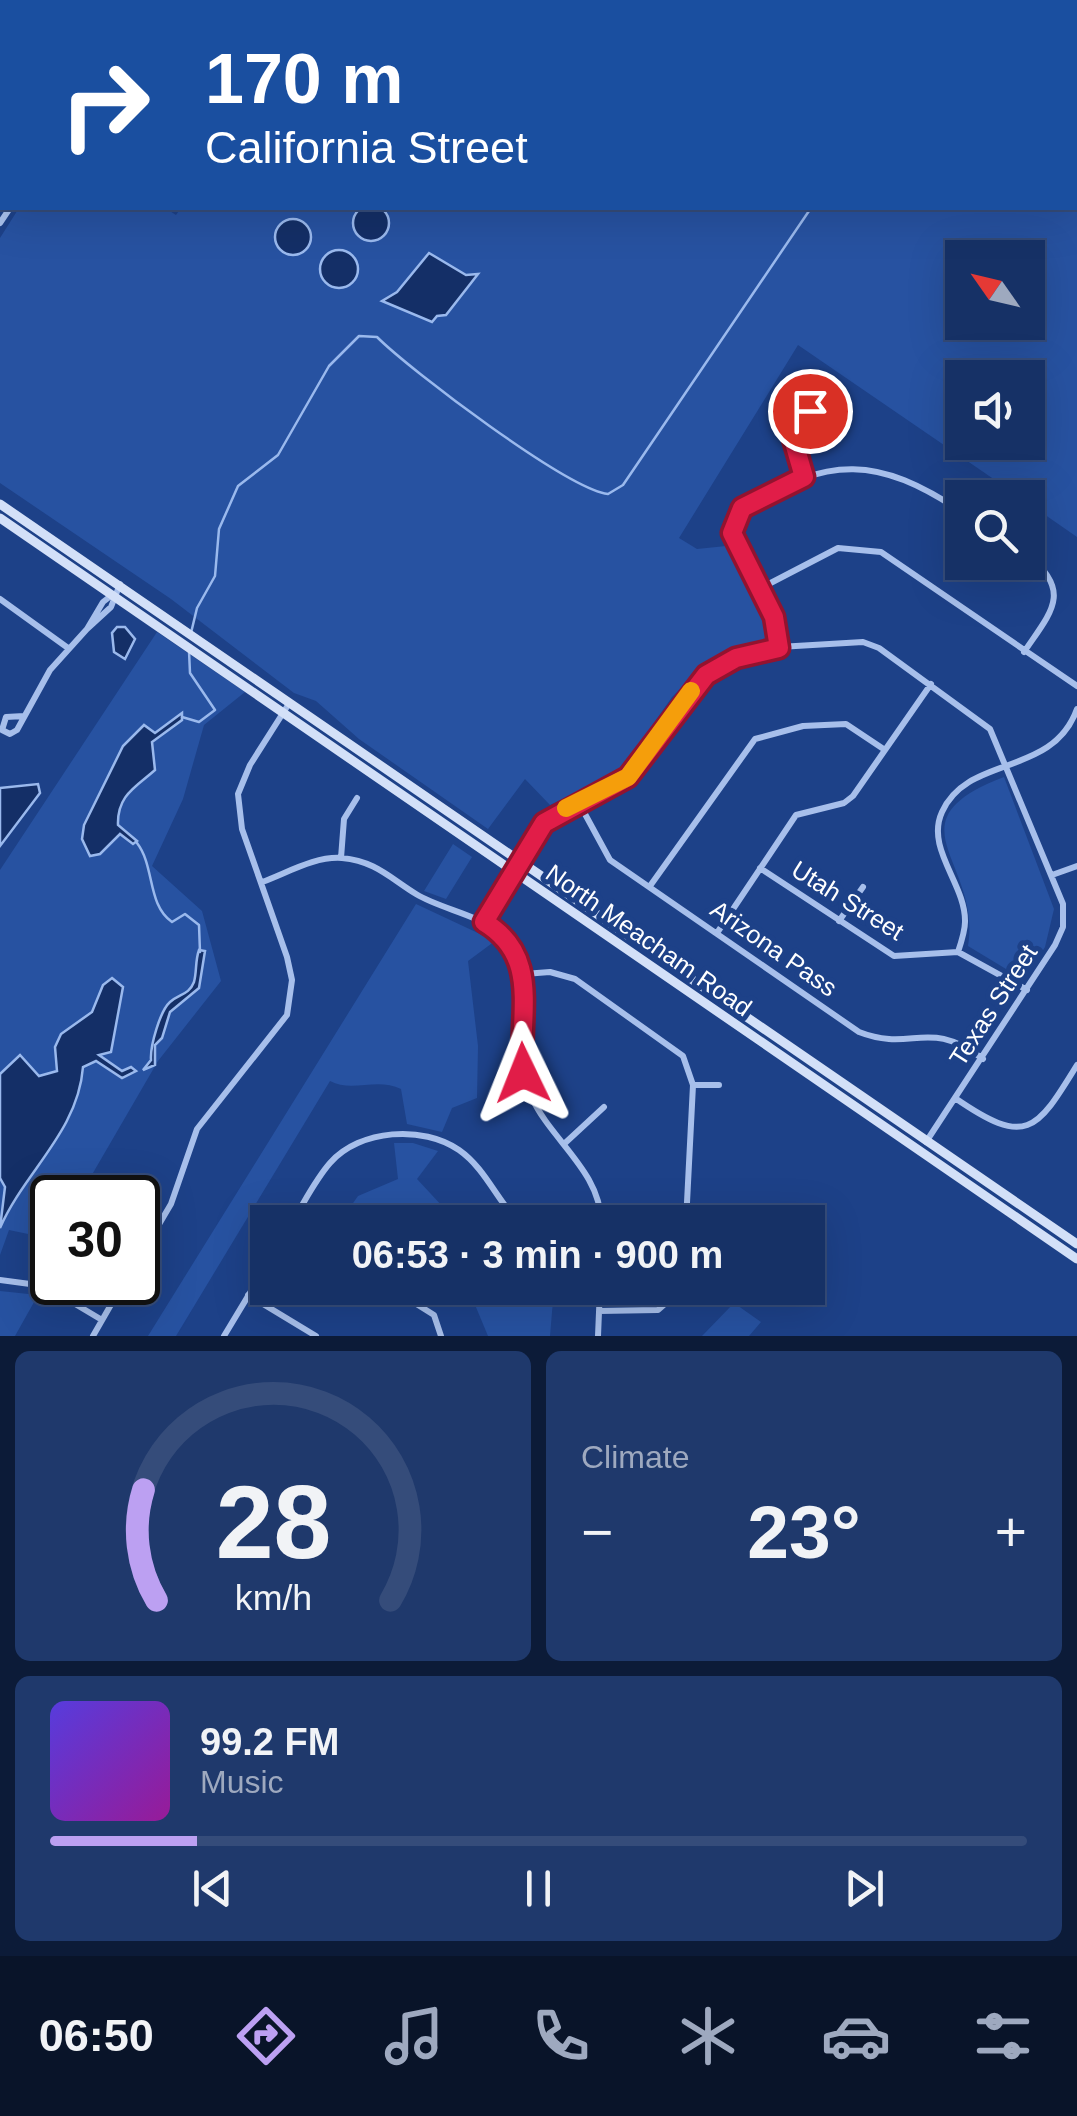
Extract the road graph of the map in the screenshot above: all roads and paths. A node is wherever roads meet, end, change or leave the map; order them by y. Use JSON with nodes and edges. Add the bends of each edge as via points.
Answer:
{"nodes":[{"id":1,"x":810,"y":411,"type":"dead end"},
{"id":2,"x":804,"y":477,"type":"junction"},
{"id":3,"x":945,"y":501,"type":"edge"},
{"id":4,"x":0,"y":504,"type":"edge"},
{"id":5,"x":0,"y":518,"type":"edge"},
{"id":6,"x":1045,"y":573,"type":"edge"},
{"id":7,"x":120,"y":584,"type":"junction"},
{"id":8,"x":760,"y":588,"type":"junction"},
{"id":9,"x":113,"y":595,"type":"junction"},
{"id":10,"x":0,"y":598,"type":"edge"},
{"id":11,"x":88,"y":629,"type":"junction"},
{"id":12,"x":68,"y":648,"type":"junction"},
{"id":13,"x":779,"y":648,"type":"junction"},
{"id":14,"x":1024,"y":652,"type":"junction"},
{"id":15,"x":930,"y":684,"type":"junction"},
{"id":16,"x":1077,"y":686,"type":"edge"},
{"id":17,"x":290,"y":702,"type":"junction"},
{"id":18,"x":1077,"y":709,"type":"edge"},
{"id":19,"x":283,"y":713,"type":"junction"},
{"id":20,"x":24,"y":716,"type":"dead end"},
{"id":21,"x":885,"y":750,"type":"junction"},
{"id":22,"x":1008,"y":767,"type":"junction"},
{"id":23,"x":357,"y":798,"type":"dead end"},
{"id":24,"x":579,"y":803,"type":"junction"},
{"id":25,"x":340,"y":858,"type":"junction"},
{"id":26,"x":520,"y":862,"type":"junction"},
{"id":27,"x":1077,"y":866,"type":"edge"},
{"id":28,"x":760,"y":868,"type":"junction"},
{"id":29,"x":516,"y":873,"type":"junction"},
{"id":30,"x":1052,"y":875,"type":"junction"},
{"id":31,"x":262,"y":882,"type":"junction"},
{"id":32,"x":650,"y":886,"type":"junction"},
{"id":33,"x":864,"y":887,"type":"dead end"},
{"id":34,"x":839,"y":921,"type":"junction"},
{"id":35,"x":484,"y":922,"type":"junction"},
{"id":36,"x":716,"y":933,"type":"junction"},
{"id":37,"x":958,"y":952,"type":"junction"},
{"id":38,"x":524,"y":974,"type":"junction"},
{"id":39,"x":1027,"y":990,"type":"junction"},
{"id":40,"x":983,"y":1059,"type":"junction"},
{"id":41,"x":1077,"y":1065,"type":"edge"},
{"id":42,"x":692,"y":1085,"type":"junction"},
{"id":43,"x":719,"y":1085,"type":"dead end"},
{"id":44,"x":956,"y":1098,"type":"junction"},
{"id":45,"x":604,"y":1107,"type":"dead end"},
{"id":46,"x":926,"y":1142,"type":"junction"},
{"id":47,"x":564,"y":1144,"type":"junction"},
{"id":48,"x":303,"y":1205,"type":"edge"},
{"id":49,"x":504,"y":1205,"type":"edge"},
{"id":50,"x":597,"y":1205,"type":"edge"},
{"id":51,"x":687,"y":1205,"type":"edge"},
{"id":52,"x":160,"y":1223,"type":"edge"},
{"id":53,"x":1077,"y":1244,"type":"edge"},
{"id":54,"x":1077,"y":1259,"type":"edge"},
{"id":55,"x":0,"y":1280,"type":"edge"},
{"id":56,"x":250,"y":1292,"type":"edge"},
{"id":57,"x":248,"y":1295,"type":"junction"},
{"id":58,"x":111,"y":1305,"type":"edge"},
{"id":59,"x":418,"y":1305,"type":"edge"},
{"id":60,"x":599,"y":1305,"type":"edge"},
{"id":61,"x":664,"y":1305,"type":"edge"},
{"id":62,"x":599,"y":1311,"type":"junction"},
{"id":63,"x":102,"y":1320,"type":"junction"},
{"id":64,"x":93,"y":1336,"type":"edge"},
{"id":65,"x":224,"y":1336,"type":"edge"},
{"id":66,"x":316,"y":1336,"type":"edge"},
{"id":67,"x":442,"y":1336,"type":"edge"},
{"id":68,"x":598,"y":1336,"type":"edge"}],
"edges":[{"from":1,"to":2,"type":"street","via":[[793,439]]},
{"from":2,"to":3,"type":"street","via":[[856,468],[885,471]]},
{"from":2,"to":8,"type":"street","via":[[742,508],[732,533]]},
{"from":4,"to":7,"type":"main road","name":"North Meacham Road"},
{"from":5,"to":9,"type":"main road","name":"North Meacham Road"},
{"from":6,"to":14,"type":"street","via":[[1053,581],[1053,608]]},
{"from":7,"to":9,"type":"street"},
{"from":7,"to":17,"type":"main road","name":"North Meacham Road"},
{"from":8,"to":13,"type":"street"},
{"from":8,"to":14,"type":"street","via":[[808,560],[861,547],[881,552]]},
{"from":9,"to":11,"type":"street"},
{"from":9,"to":11,"type":"street"},
{"from":9,"to":19,"type":"main road","name":"North Meacham Road"},
{"from":10,"to":12,"type":"street"},
{"from":11,"to":12,"type":"street"},
{"from":12,"to":20,"type":"street"},
{"from":13,"to":15,"type":"street","name":"Texas Street","via":[[863,642]]},
{"from":13,"to":24,"type":"street","name":"Texas Street","via":[[736,658],[706,675],[628,777]]},
{"from":14,"to":16,"type":"street"},
{"from":15,"to":21,"type":"street"},
{"from":15,"to":22,"type":"street","name":"Texas Street","via":[[990,729]]},
{"from":17,"to":19,"type":"street"},
{"from":17,"to":26,"type":"main road","name":"North Meacham Road"},
{"from":18,"to":22,"type":"street","via":[[1052,746]]},
{"from":19,"to":29,"type":"main road","name":"North Meacham Road"},
{"from":19,"to":31,"type":"street","via":[[238,794],[242,829]]},
{"from":21,"to":28,"type":"street","via":[[844,803],[796,815]]},
{"from":21,"to":32,"type":"street","via":[[846,724],[803,726],[755,739]]},
{"from":22,"to":30,"type":"street","name":"Texas Street"},
{"from":22,"to":37,"type":"street","via":[[960,788],[940,815],[937,835],[966,920]]},
{"from":23,"to":25,"type":"street","via":[[344,819]]},
{"from":24,"to":26,"type":"street","name":"Texas Street","via":[[544,823]]},
{"from":24,"to":32,"type":"street","name":"Arizona Pass","via":[[610,860]]},
{"from":25,"to":31,"type":"street"},
{"from":25,"to":35,"type":"street","via":[[384,869],[418,896]]},
{"from":26,"to":29,"type":"street","name":"Texas Street"},
{"from":26,"to":46,"type":"main road","name":"North Meacham Road"},
{"from":27,"to":30,"type":"street"},
{"from":28,"to":34,"type":"street","name":"Utah Street"},
{"from":28,"to":36,"type":"street"},
{"from":29,"to":35,"type":"street","name":"Texas Street"},
{"from":29,"to":54,"type":"main road","name":"North Meacham Road"},
{"from":30,"to":39,"type":"street","name":"Texas Street","via":[[1063,904],[1062,926]]},
{"from":31,"to":52,"type":"street","via":[[292,980],[287,1015],[197,1129]]},
{"from":32,"to":36,"type":"street","name":"Arizona Pass"},
{"from":33,"to":34,"type":"street"},
{"from":34,"to":37,"type":"street","name":"Utah Street","via":[[894,956]]},
{"from":35,"to":38,"type":"street","via":[[512,945]]},
{"from":36,"to":40,"type":"street","name":"Arizona Pass","via":[[860,1032],[898,1040],[941,1035]]},
{"from":37,"to":39,"type":"street"},
{"from":38,"to":42,"type":"street","via":[[575,979],[669,1043],[683,1056]]},
{"from":38,"to":47,"type":"street","via":[[523,1073],[533,1101]]},
{"from":39,"to":40,"type":"street","name":"Texas Street"},
{"from":40,"to":44,"type":"street","name":"Texas Street"},
{"from":41,"to":44,"type":"street","via":[[1040,1120],[1024,1127],[1005,1128]]},
{"from":42,"to":43,"type":"street"},
{"from":42,"to":51,"type":"street"},
{"from":44,"to":46,"type":"street","name":"Texas Street"},
{"from":45,"to":47,"type":"street"},
{"from":46,"to":53,"type":"main road","name":"North Meacham Road"},
{"from":47,"to":50,"type":"street"},
{"from":48,"to":49,"type":"street","via":[[330,1162],[348,1148],[375,1137],[414,1134],[462,1152]]},
{"from":55,"to":63,"type":"street","via":[[45,1286]]},
{"from":56,"to":57,"type":"street"},
{"from":57,"to":65,"type":"street"},
{"from":57,"to":66,"type":"street"},
{"from":58,"to":63,"type":"street"},
{"from":59,"to":67,"type":"street","via":[[434,1315]]},
{"from":60,"to":62,"type":"street"},
{"from":61,"to":62,"type":"street"},
{"from":62,"to":68,"type":"street"},
{"from":63,"to":64,"type":"street"}]}
